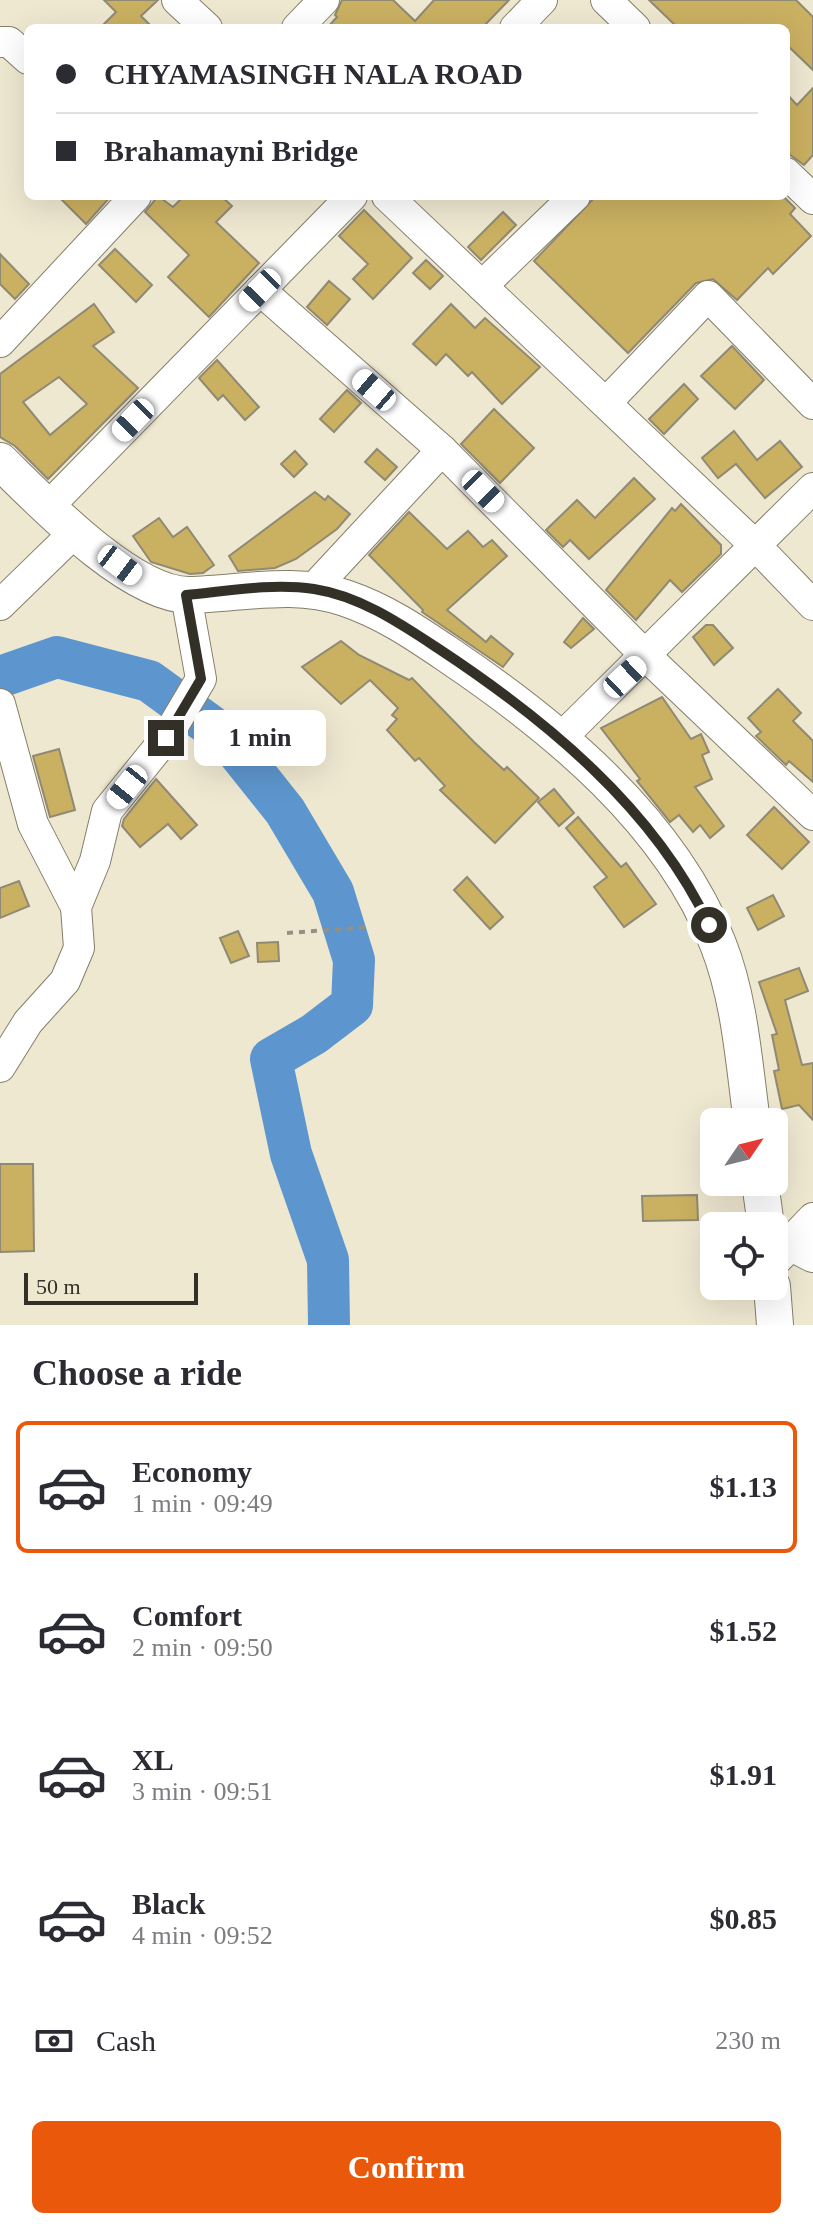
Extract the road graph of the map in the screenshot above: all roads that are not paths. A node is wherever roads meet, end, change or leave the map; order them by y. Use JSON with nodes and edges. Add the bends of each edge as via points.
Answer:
{"nodes":[{"id":1,"x":177,"y":0,"type":"edge"},
{"id":2,"x":324,"y":0,"type":"edge"},
{"id":3,"x":542,"y":0,"type":"edge"},
{"id":4,"x":606,"y":0,"type":"edge"},
{"id":5,"x":203,"y":24,"type":"edge"},
{"id":6,"x":301,"y":24,"type":"edge"},
{"id":7,"x":519,"y":24,"type":"edge"},
{"id":8,"x":631,"y":24,"type":"edge"},
{"id":9,"x":0,"y":42,"type":"edge"},
{"id":10,"x":24,"y":55,"type":"edge"},
{"id":11,"x":790,"y":177,"type":"edge"},
{"id":12,"x":813,"y":199,"type":"edge"},
{"id":13,"x":132,"y":200,"type":"edge"},
{"id":14,"x":348,"y":200,"type":"edge"},
{"id":15,"x":391,"y":200,"type":"edge"},
{"id":16,"x":571,"y":200,"type":"edge"},
{"id":17,"x":482,"y":286,"type":"junction"},
{"id":18,"x":260,"y":290,"type":"junction"},
{"id":19,"x":0,"y":342,"type":"edge"},
{"id":20,"x":606,"y":403,"type":"junction"},
{"id":21,"x":813,"y":404,"type":"edge"},
{"id":22,"x":442,"y":450,"type":"junction"},
{"id":23,"x":0,"y":461,"type":"edge"},
{"id":24,"x":813,"y":488,"type":"edge"},
{"id":25,"x":48,"y":507,"type":"junction"},
{"id":26,"x":75,"y":532,"type":"junction"},
{"id":27,"x":757,"y":547,"type":"junction"},
{"id":28,"x":313,"y":589,"type":"junction"},
{"id":29,"x":186,"y":595,"type":"junction"},
{"id":30,"x":0,"y":605,"type":"edge"},
{"id":31,"x":813,"y":605,"type":"edge"},
{"id":32,"x":647,"y":657,"type":"junction"},
{"id":33,"x":0,"y":704,"type":"edge"},
{"id":34,"x":559,"y":740,"type":"junction"},
{"id":35,"x":813,"y":815,"type":"edge"},
{"id":36,"x":76,"y":907,"type":"junction"},
{"id":37,"x":0,"y":1067,"type":"edge"},
{"id":38,"x":750,"y":1108,"type":"edge"},
{"id":39,"x":767,"y":1196,"type":"edge"},
{"id":40,"x":791,"y":1240,"type":"edge"},
{"id":41,"x":773,"y":1300,"type":"edge"},
{"id":42,"x":775,"y":1325,"type":"edge"}],
"edges":[{"from":1,"to":5,"type":"street"},
{"from":2,"to":6,"type":"street"},
{"from":3,"to":7,"type":"street"},
{"from":4,"to":8,"type":"street"},
{"from":9,"to":10,"type":"street","via":[[9,42]]},
{"from":11,"to":12,"type":"street"},
{"from":13,"to":19,"type":"street"},
{"from":14,"to":18,"type":"street"},
{"from":15,"to":17,"type":"street"},
{"from":16,"to":17,"type":"street"},
{"from":17,"to":20,"type":"street"},
{"from":18,"to":22,"type":"street"},
{"from":18,"to":25,"type":"street"},
{"from":20,"to":21,"type":"street","via":[[708,296]]},
{"from":20,"to":27,"type":"street"},
{"from":22,"to":28,"type":"street"},
{"from":22,"to":32,"type":"street"},
{"from":23,"to":25,"type":"main road"},
{"from":24,"to":27,"type":"street"},
{"from":25,"to":26,"type":"main road"},
{"from":26,"to":29,"type":"main road","via":[[142,582]]},
{"from":26,"to":30,"type":"street"},
{"from":27,"to":31,"type":"street"},
{"from":27,"to":32,"type":"street"},
{"from":28,"to":29,"type":"main road"},
{"from":28,"to":34,"type":"main road","via":[[390,616],[481,677]]},
{"from":29,"to":36,"type":"street","via":[[201,679],[166,738],[107,811]]},
{"from":32,"to":34,"type":"street"},
{"from":32,"to":35,"type":"street"},
{"from":33,"to":36,"type":"street","via":[[33,824]]},
{"from":34,"to":38,"type":"main road","via":[[616,792],[665,851],[699,904],[719,946]]},
{"from":36,"to":37,"type":"street","via":[[79,948],[65,981],[28,1022]]},
{"from":39,"to":40,"type":"main road"},
{"from":41,"to":42,"type":"main road"}]}
